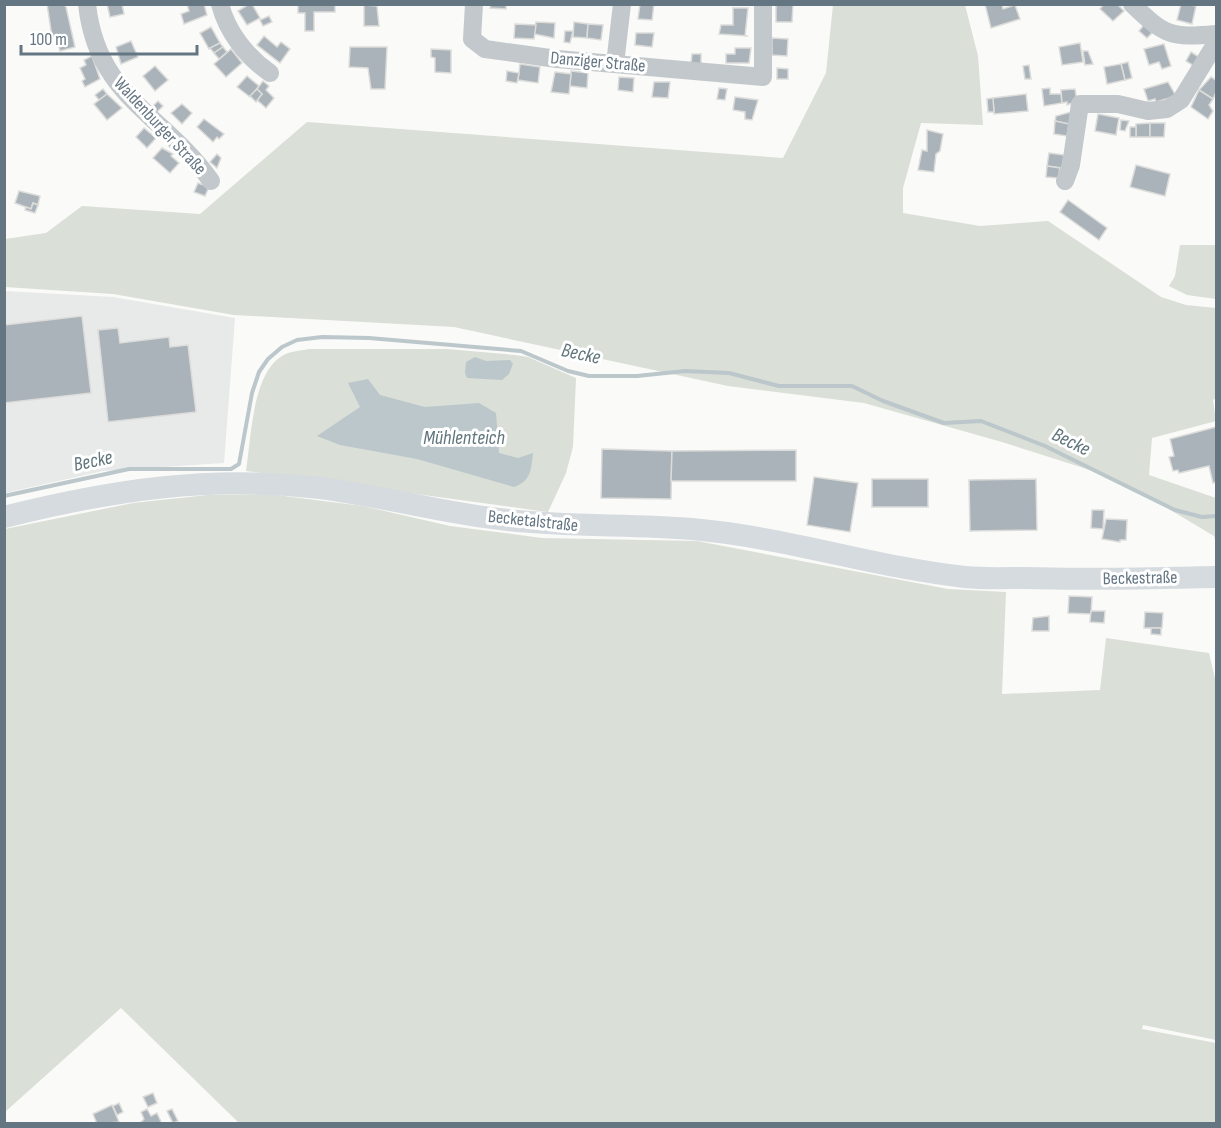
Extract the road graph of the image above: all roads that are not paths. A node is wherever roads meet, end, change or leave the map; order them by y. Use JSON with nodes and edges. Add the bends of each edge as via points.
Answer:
{"nodes":[{"id":1,"x":87,"y":4,"type":"edge"},
{"id":2,"x":220,"y":4,"type":"edge"},
{"id":3,"x":474,"y":4,"type":"edge"},
{"id":4,"x":622,"y":4,"type":"edge"},
{"id":5,"x":763,"y":4,"type":"edge"},
{"id":6,"x":1132,"y":4,"type":"edge"},
{"id":7,"x":1216,"y":34,"type":"edge"},
{"id":8,"x":1216,"y":43,"type":"edge"},
{"id":9,"x":615,"y":64,"type":"junction"},
{"id":10,"x":270,"y":73,"type":"dead end"},
{"id":11,"x":211,"y":181,"type":"dead end"},
{"id":12,"x":1065,"y":181,"type":"dead end"},
{"id":13,"x":4,"y":517,"type":"edge"},
{"id":14,"x":1216,"y":577,"type":"edge"},
{"id":15,"x":1063,"y":579,"type":"joint"}],
"edges":[{"from":1,"to":11,"type":"street","name":"Waldenburger Straße","via":[[89,25],[102,62],[125,95],[194,157]]},
{"from":2,"to":10,"type":"street","via":[[224,19],[240,44]]},
{"from":3,"to":9,"type":"street","name":"Danziger Straße","via":[[472,39],[485,49]]},
{"from":4,"to":9,"type":"street"},
{"from":5,"to":9,"type":"street","name":"Danziger Straße","via":[[762,77]]},
{"from":6,"to":7,"type":"street","via":[[1157,28],[1174,35]]},
{"from":8,"to":12,"type":"street","via":[[1181,100],[1167,109],[1148,111],[1118,104],[1080,104]]},
{"from":13,"to":15,"type":"main road","name":"Becketalstraße","via":[[135,489],[193,483],[269,483],[504,520],[691,529],[782,541],[966,577]]},
{"from":14,"to":15,"type":"main road","name":"Beckestraße"}]}
